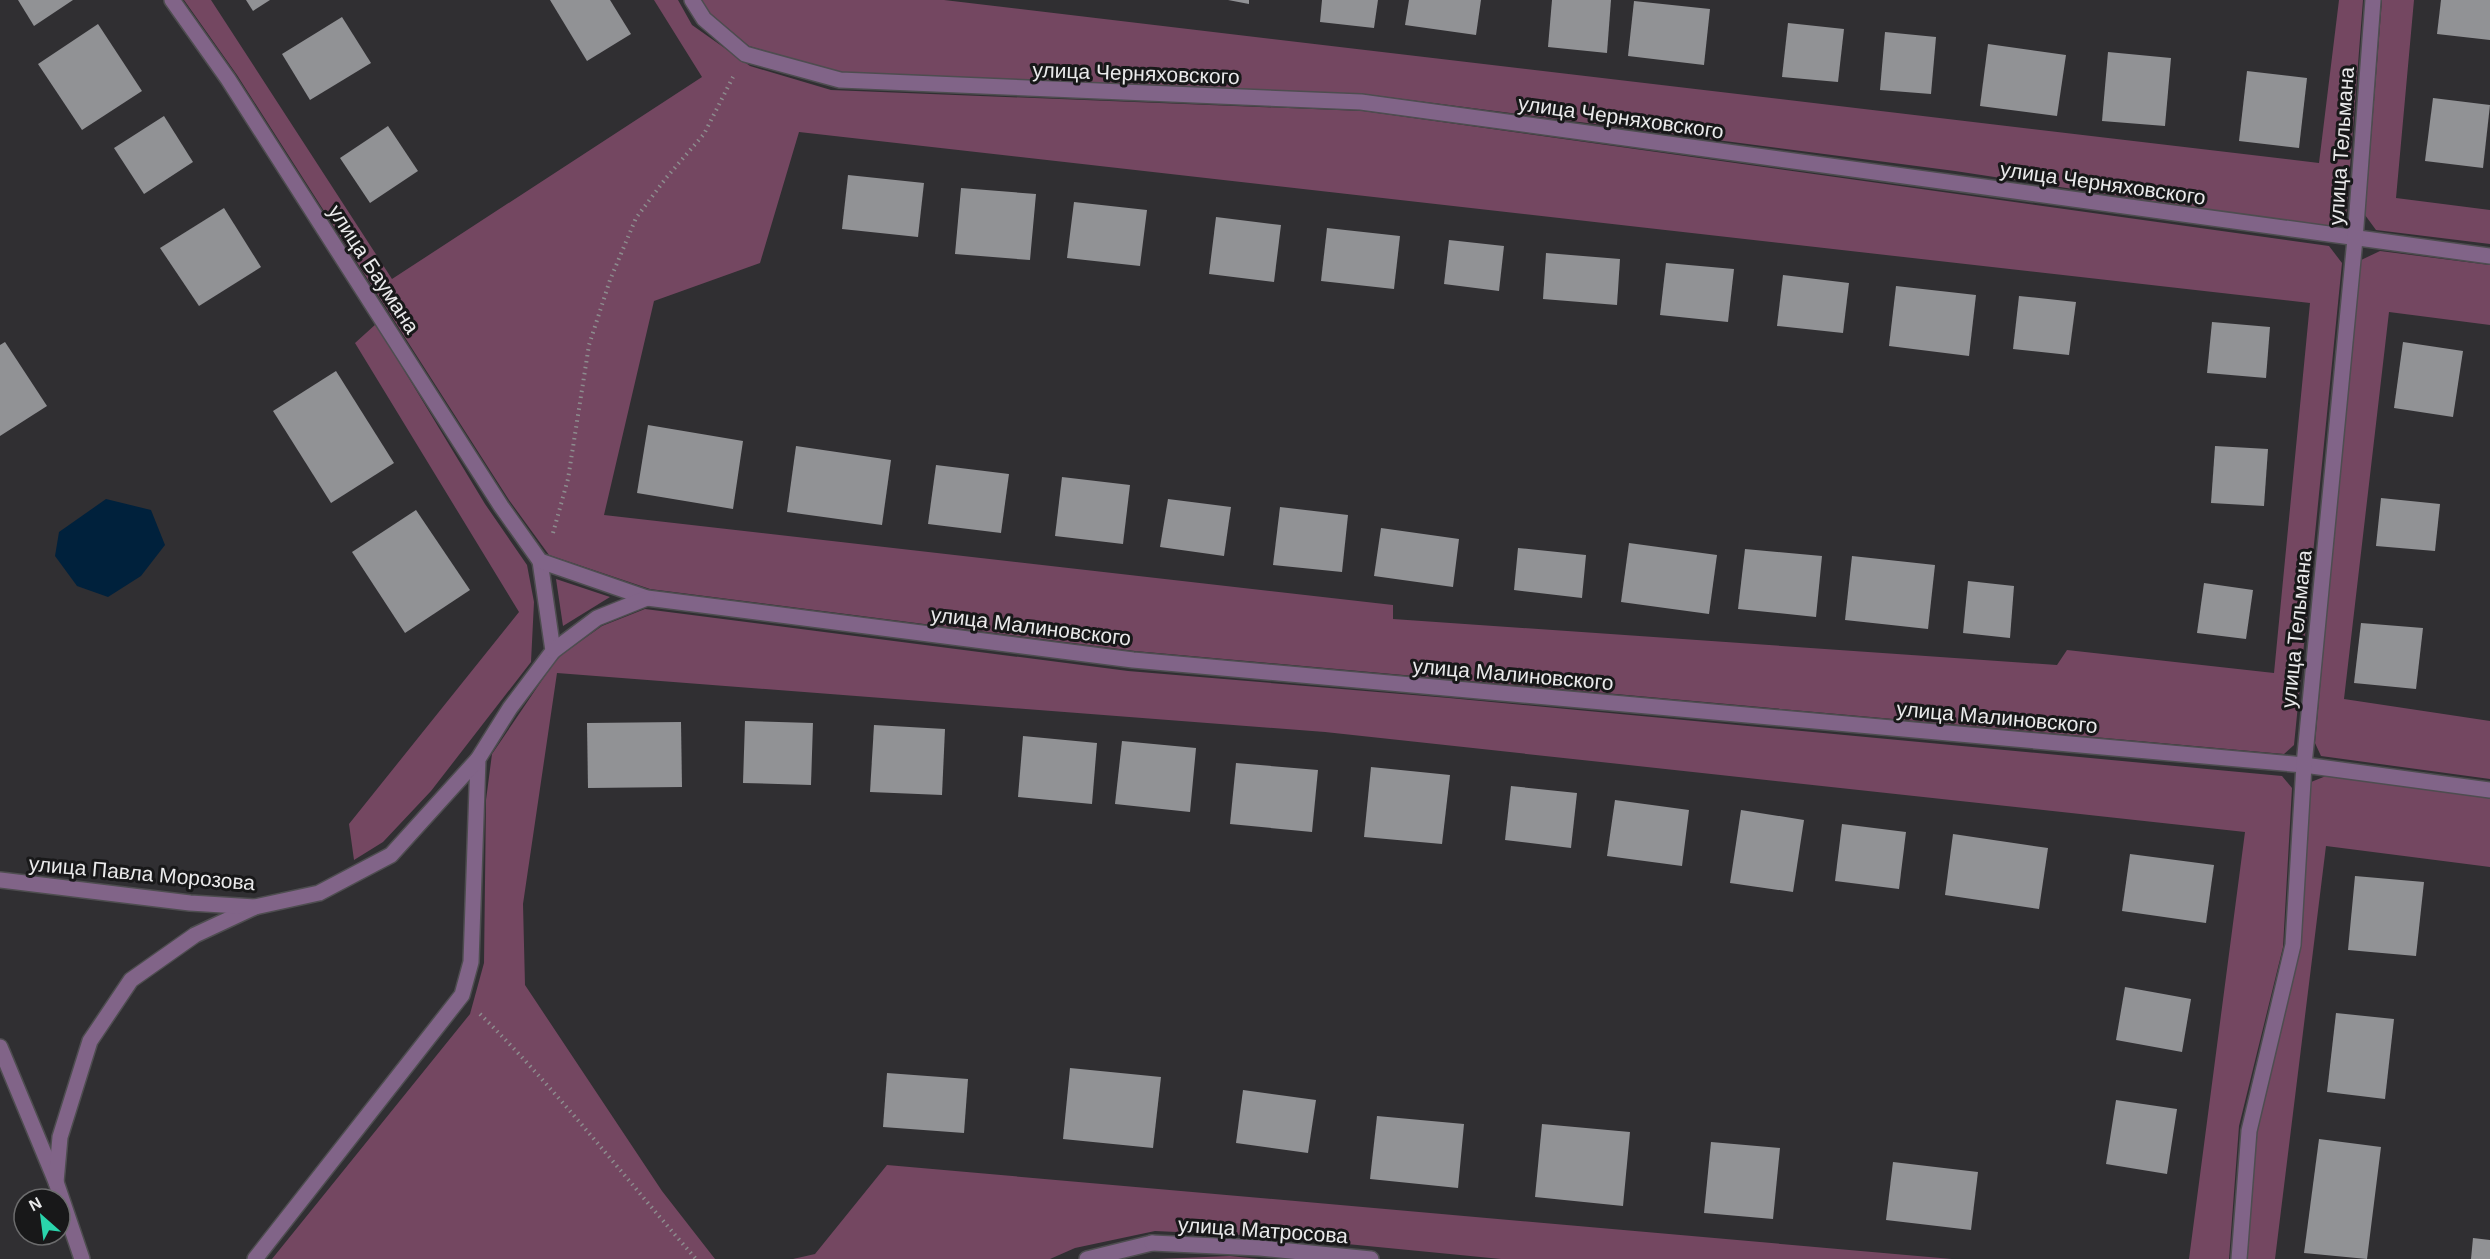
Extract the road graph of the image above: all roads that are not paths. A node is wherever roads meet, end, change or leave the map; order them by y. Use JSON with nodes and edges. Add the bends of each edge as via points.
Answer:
{"nodes":[{"id":1,"x":172,"y":0,"type":"edge"},
{"id":2,"x":692,"y":0,"type":"edge"},
{"id":3,"x":2373,"y":0,"type":"edge"},
{"id":4,"x":2355,"y":239,"type":"junction"},
{"id":5,"x":2490,"y":256,"type":"edge"},
{"id":6,"x":540,"y":561,"type":"junction"},
{"id":7,"x":647,"y":598,"type":"junction"},
{"id":8,"x":553,"y":651,"type":"junction"},
{"id":9,"x":478,"y":759,"type":"junction"},
{"id":10,"x":2304,"y":765,"type":"junction"},
{"id":11,"x":2490,"y":790,"type":"edge"},
{"id":12,"x":0,"y":880,"type":"edge"},
{"id":13,"x":255,"y":907,"type":"junction"},
{"id":14,"x":0,"y":1047,"type":"edge"},
{"id":15,"x":56,"y":1182,"type":"junction"},
{"id":16,"x":82,"y":1259,"type":"edge"},
{"id":17,"x":255,"y":1259,"type":"edge"},
{"id":18,"x":1088,"y":1259,"type":"edge"},
{"id":19,"x":1371,"y":1259,"type":"edge"},
{"id":20,"x":2239,"y":1259,"type":"edge"}],
"edges":[{"from":1,"to":6,"type":"street","name":"улица Баумана","via":[[228,79]]},
{"from":2,"to":4,"type":"street","name":"улица Черняховского","via":[[704,19],[745,54],[840,80],[1361,102]]},
{"from":3,"to":4,"type":"street","name":"улица Тельмана"},
{"from":4,"to":5,"type":"street","name":"улица Черняховского"},
{"from":4,"to":10,"type":"street","name":"улица Тельмана"},
{"from":6,"to":7,"type":"street","name":"улица Малиновского"},
{"from":6,"to":8,"type":"street"},
{"from":7,"to":8,"type":"street","name":"улица Павла Морозова","via":[[597,618]]},
{"from":7,"to":10,"type":"street","name":"улица Малиновского","via":[[1133,660]]},
{"from":8,"to":9,"type":"street","name":"улица Павла Морозова"},
{"from":9,"to":13,"type":"street","name":"улица Павла Морозова","via":[[391,855],[319,893]]},
{"from":9,"to":17,"type":"street","via":[[471,962],[462,995]]},
{"from":10,"to":11,"type":"street","name":"улица Малиновского"},
{"from":10,"to":20,"type":"street","name":"улица Тельмана","via":[[2292,945],[2249,1131]]},
{"from":12,"to":13,"type":"street","name":"улица Павла Морозова"},
{"from":13,"to":15,"type":"street","via":[[195,935],[131,980],[90,1041],[60,1137]]},
{"from":14,"to":15,"type":"street"},
{"from":15,"to":16,"type":"street"},
{"from":18,"to":19,"type":"street","name":"улица Матросова","via":[[1152,1244],[1260,1248]]}]}
